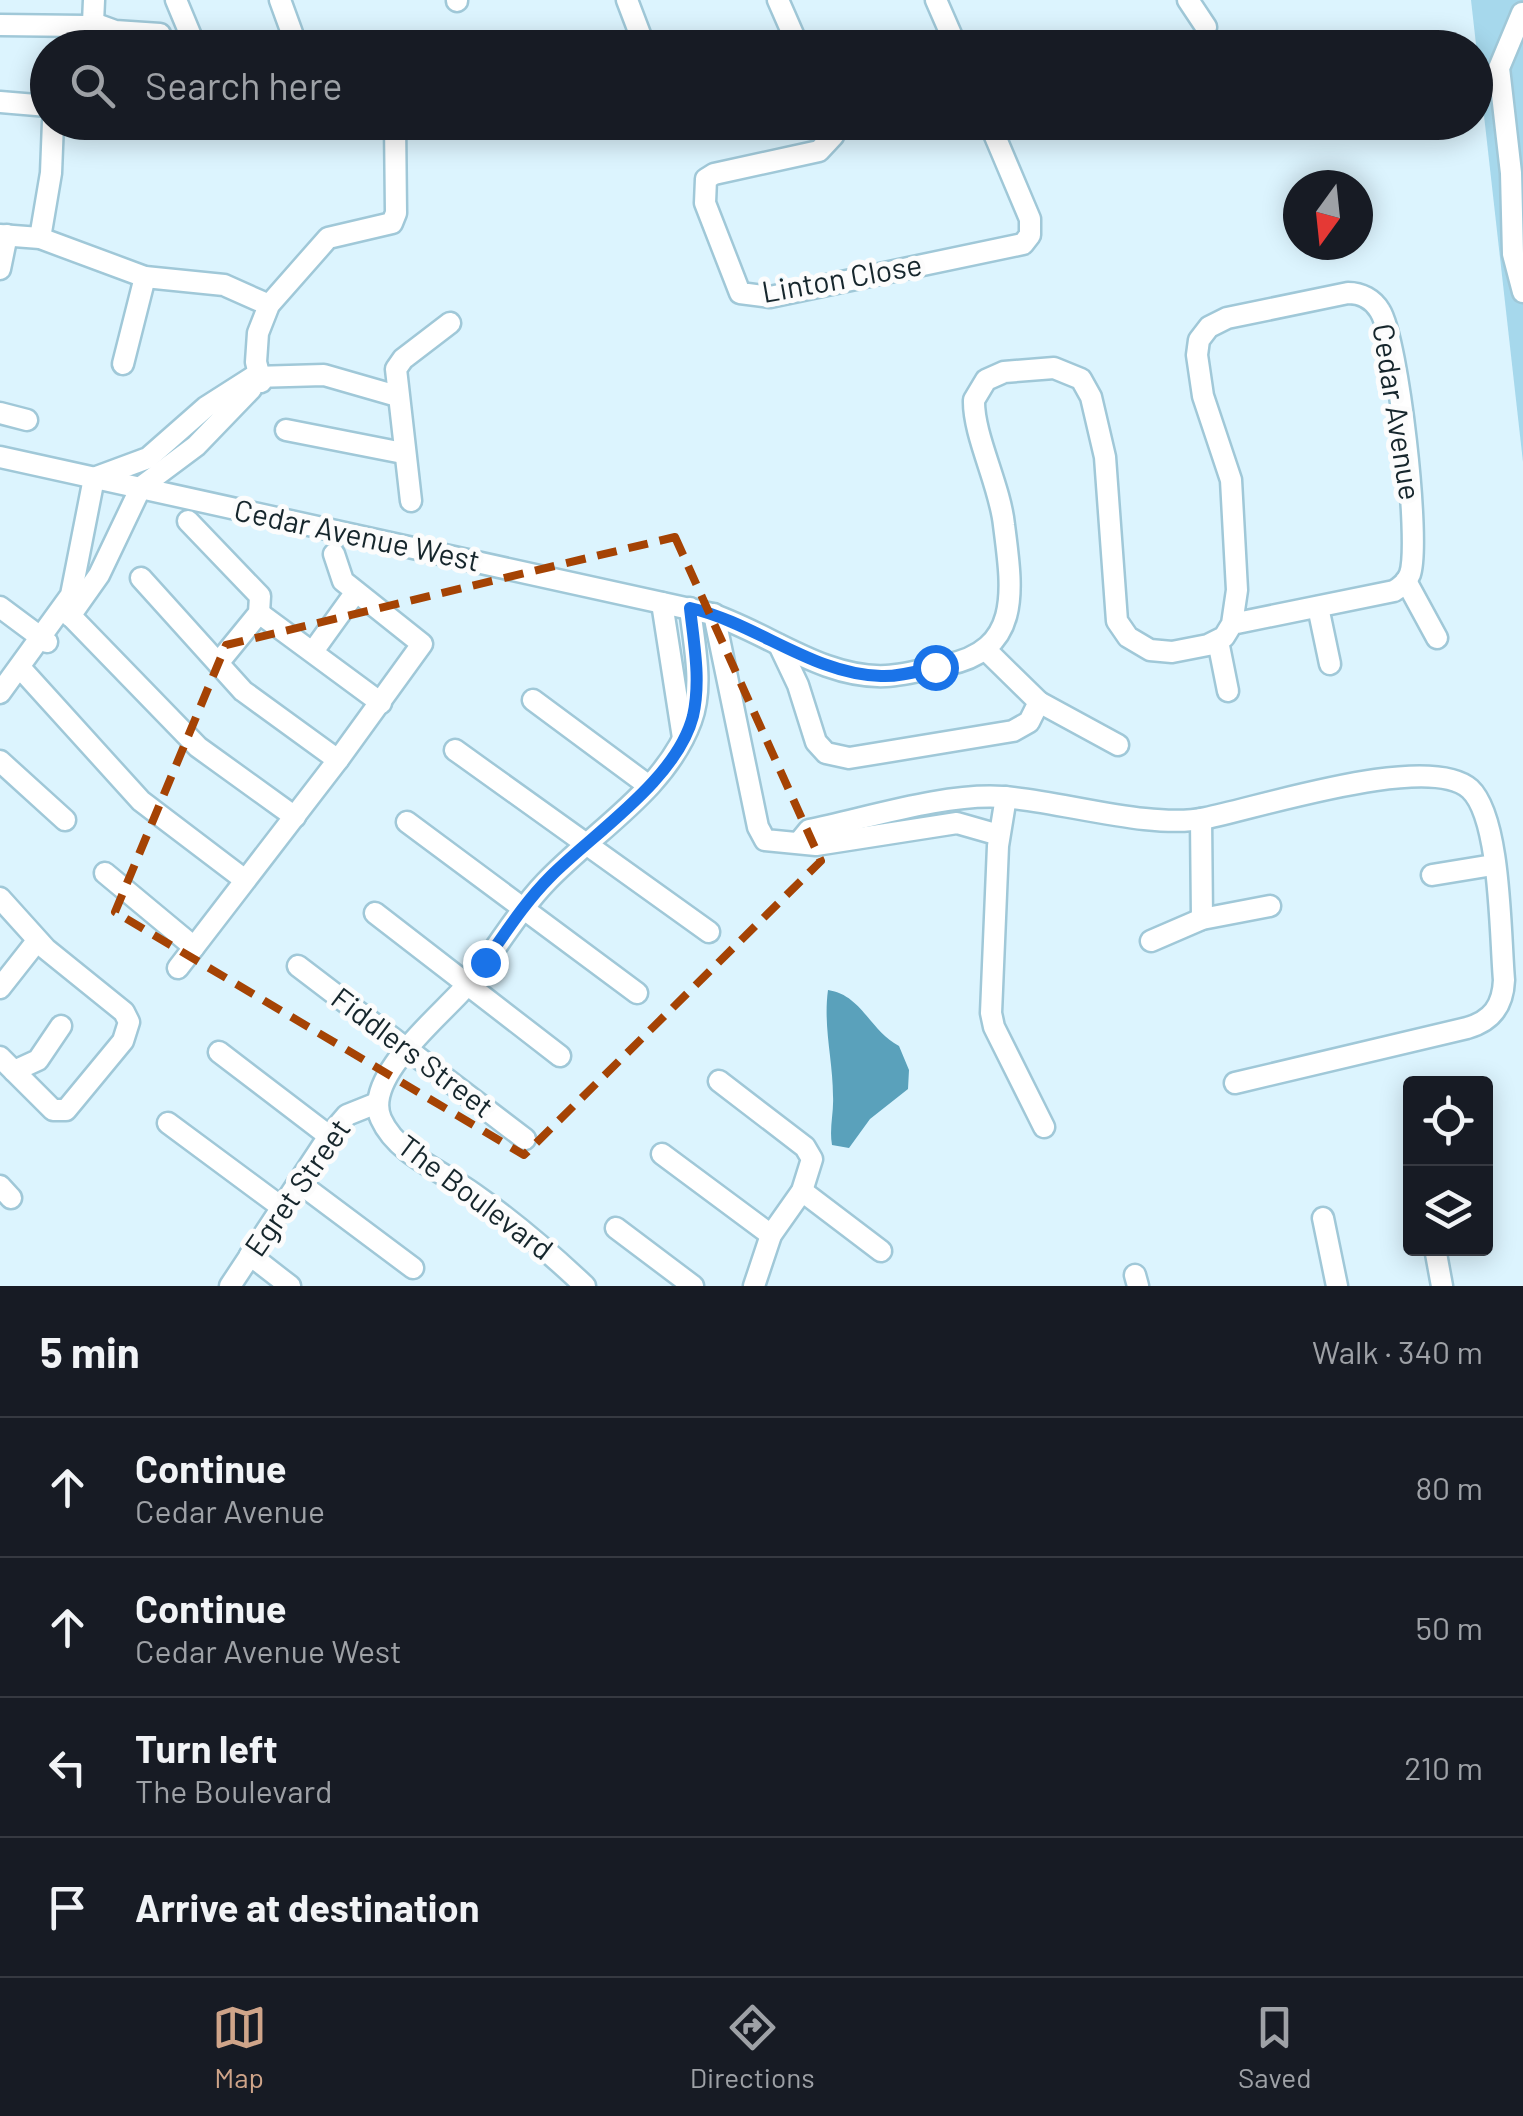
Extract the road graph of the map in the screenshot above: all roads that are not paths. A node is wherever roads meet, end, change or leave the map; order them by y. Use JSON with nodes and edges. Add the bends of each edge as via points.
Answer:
{"nodes":[{"id":1,"x":94,"y":0,"type":"edge"},
{"id":2,"x":176,"y":0,"type":"edge"},
{"id":3,"x":280,"y":0,"type":"edge"},
{"id":4,"x":627,"y":0,"type":"edge"},
{"id":5,"x":778,"y":0,"type":"edge"},
{"id":6,"x":936,"y":0,"type":"edge"},
{"id":7,"x":1188,"y":0,"type":"edge"},
{"id":8,"x":1512,"y":0,"type":"edge"},
{"id":9,"x":1522,"y":13,"type":"edge"},
{"id":10,"x":93,"y":23,"type":"junction"},
{"id":11,"x":0,"y":25,"type":"edge"},
{"id":12,"x":1206,"y":27,"type":"dead end"},
{"id":13,"x":112,"y":30,"type":"edge"},
{"id":14,"x":188,"y":30,"type":"edge"},
{"id":15,"x":291,"y":30,"type":"edge"},
{"id":16,"x":639,"y":30,"type":"edge"},
{"id":17,"x":790,"y":30,"type":"edge"},
{"id":18,"x":949,"y":30,"type":"edge"},
{"id":19,"x":0,"y":102,"type":"edge"},
{"id":20,"x":30,"y":104,"type":"edge"},
{"id":21,"x":53,"y":140,"type":"edge"},
{"id":22,"x":395,"y":140,"type":"edge"},
{"id":23,"x":830,"y":140,"type":"edge"},
{"id":24,"x":997,"y":140,"type":"edge"},
{"id":25,"x":3,"y":235,"type":"edge"},
{"id":26,"x":40,"y":238,"type":"junction"},
{"id":27,"x":0,"y":270,"type":"edge"},
{"id":28,"x":146,"y":277,"type":"junction"},
{"id":29,"x":1523,"y":292,"type":"edge"},
{"id":30,"x":269,"y":305,"type":"junction"},
{"id":31,"x":450,"y":324,"type":"dead end"},
{"id":32,"x":124,"y":364,"type":"dead end"},
{"id":33,"x":263,"y":378,"type":"junction"},
{"id":34,"x":397,"y":396,"type":"junction"},
{"id":35,"x":0,"y":413,"type":"edge"},
{"id":36,"x":26,"y":420,"type":"dead end"},
{"id":37,"x":286,"y":430,"type":"dead end"},
{"id":38,"x":403,"y":452,"type":"junction"},
{"id":39,"x":0,"y":457,"type":"edge"},
{"id":40,"x":165,"y":458,"type":"junction"},
{"id":41,"x":94,"y":478,"type":"junction"},
{"id":42,"x":141,"y":488,"type":"junction"},
{"id":43,"x":411,"y":501,"type":"dead end"},
{"id":44,"x":188,"y":521,"type":"dead end"},
{"id":45,"x":334,"y":554,"type":"dead end"},
{"id":46,"x":141,"y":578,"type":"dead end"},
{"id":47,"x":1406,"y":581,"type":"junction"},
{"id":48,"x":356,"y":593,"type":"junction"},
{"id":49,"x":662,"y":603,"type":"junction"},
{"id":50,"x":0,"y":607,"type":"edge"},
{"id":51,"x":1318,"y":607,"type":"junction"},
{"id":52,"x":690,"y":608,"type":"junction"},
{"id":53,"x":67,"y":611,"type":"junction"},
{"id":54,"x":259,"y":614,"type":"junction"},
{"id":55,"x":714,"y":614,"type":"junction"},
{"id":56,"x":1232,"y":624,"type":"junction"},
{"id":57,"x":1437,"y":638,"type":"dead end"},
{"id":58,"x":44,"y":640,"type":"junction"},
{"id":59,"x":1218,"y":641,"type":"junction"},
{"id":60,"x":779,"y":645,"type":"junction"},
{"id":61,"x":314,"y":650,"type":"junction"},
{"id":62,"x":987,"y":650,"type":"junction"},
{"id":63,"x":220,"y":662,"type":"junction"},
{"id":64,"x":1330,"y":664,"type":"dead end"},
{"id":65,"x":24,"y":672,"type":"junction"},
{"id":66,"x":1228,"y":692,"type":"dead end"},
{"id":67,"x":0,"y":693,"type":"edge"},
{"id":68,"x":533,"y":700,"type":"dead end"},
{"id":69,"x":1039,"y":702,"type":"junction"},
{"id":70,"x":381,"y":703,"type":"junction"},
{"id":71,"x":0,"y":707,"type":"edge"},
{"id":72,"x":683,"y":738,"type":"junction"},
{"id":73,"x":1118,"y":745,"type":"dead end"},
{"id":74,"x":455,"y":750,"type":"dead end"},
{"id":75,"x":338,"y":760,"type":"junction"},
{"id":76,"x":0,"y":761,"type":"edge"},
{"id":77,"x":649,"y":786,"type":"junction"},
{"id":78,"x":1006,"y":797,"type":"junction"},
{"id":79,"x":956,"y":800,"type":"junction"},
{"id":80,"x":295,"y":816,"type":"junction"},
{"id":81,"x":65,"y":820,"type":"dead end"},
{"id":82,"x":1200,"y":820,"type":"junction"},
{"id":83,"x":407,"y":822,"type":"dead end"},
{"id":84,"x":957,"y":823,"type":"junction"},
{"id":85,"x":999,"y":834,"type":"junction"},
{"id":86,"x":800,"y":841,"type":"junction"},
{"id":87,"x":587,"y":845,"type":"junction"},
{"id":88,"x":1493,"y":865,"type":"junction"},
{"id":89,"x":105,"y":873,"type":"dead end"},
{"id":90,"x":1432,"y":875,"type":"dead end"},
{"id":91,"x":245,"y":880,"type":"junction"},
{"id":92,"x":0,"y":898,"type":"edge"},
{"id":93,"x":524,"y":906,"type":"junction"},
{"id":94,"x":1270,"y":906,"type":"dead end"},
{"id":95,"x":375,"y":913,"type":"dead end"},
{"id":96,"x":1202,"y":920,"type":"junction"},
{"id":97,"x":709,"y":932,"type":"dead end"},
{"id":98,"x":37,"y":941,"type":"junction"},
{"id":99,"x":1151,"y":941,"type":"dead end"},
{"id":100,"x":194,"y":947,"type":"junction"},
{"id":101,"x":298,"y":966,"type":"dead end"},
{"id":102,"x":178,"y":968,"type":"dead end"},
{"id":103,"x":466,"y":986,"type":"junction"},
{"id":104,"x":0,"y":988,"type":"edge"},
{"id":105,"x":637,"y":993,"type":"dead end"},
{"id":106,"x":62,"y":1026,"type":"dead end"},
{"id":107,"x":406,"y":1050,"type":"junction"},
{"id":108,"x":219,"y":1052,"type":"dead end"},
{"id":109,"x":560,"y":1056,"type":"dead end"},
{"id":110,"x":7,"y":1064,"type":"edge"},
{"id":111,"x":719,"y":1082,"type":"dead end"},
{"id":112,"x":1235,"y":1083,"type":"dead end"},
{"id":113,"x":377,"y":1104,"type":"junction"},
{"id":114,"x":168,"y":1123,"type":"dead end"},
{"id":115,"x":1044,"y":1127,"type":"dead end"},
{"id":116,"x":330,"y":1136,"type":"junction"},
{"id":117,"x":525,"y":1140,"type":"dead end"},
{"id":118,"x":662,"y":1154,"type":"dead end"},
{"id":119,"x":298,"y":1182,"type":"junction"},
{"id":120,"x":802,"y":1190,"type":"junction"},
{"id":121,"x":280,"y":1206,"type":"junction"},
{"id":122,"x":1323,"y":1218,"type":"dead end"},
{"id":123,"x":616,"y":1228,"type":"dead end"},
{"id":124,"x":772,"y":1235,"type":"junction"},
{"id":125,"x":881,"y":1251,"type":"dead end"},
{"id":126,"x":250,"y":1255,"type":"junction"},
{"id":127,"x":1436,"y":1256,"type":"edge"},
{"id":128,"x":412,"y":1268,"type":"dead end"},
{"id":129,"x":764,"y":1282,"type":"edge"},
{"id":130,"x":230,"y":1286,"type":"edge"},
{"id":131,"x":290,"y":1286,"type":"edge"},
{"id":132,"x":585,"y":1286,"type":"edge"},
{"id":133,"x":694,"y":1286,"type":"edge"},
{"id":134,"x":1337,"y":1286,"type":"edge"},
{"id":135,"x":1442,"y":1286,"type":"edge"}],
"edges":[{"from":1,"to":10,"type":"street"},
{"from":2,"to":14,"type":"street"},
{"from":3,"to":15,"type":"street"},
{"from":4,"to":16,"type":"street"},
{"from":5,"to":17,"type":"street"},
{"from":6,"to":18,"type":"street"},
{"from":7,"to":12,"type":"street"},
{"from":8,"to":9,"type":"street"},
{"from":9,"to":29,"type":"street","via":[[1500,78],[1513,254]]},
{"from":10,"to":11,"type":"street","via":[[69,29]]},
{"from":10,"to":13,"type":"street"},
{"from":19,"to":20,"type":"street"},
{"from":21,"to":26,"type":"street"},
{"from":22,"to":30,"type":"street","via":[[392,224],[328,238]]},
{"from":23,"to":24,"type":"street","name":"Linton Close","via":[[819,152],[706,180],[705,203],[740,293],[770,297],[1023,244],[1030,219]]},
{"from":25,"to":26,"type":"street"},
{"from":25,"to":27,"type":"street"},
{"from":26,"to":28,"type":"street"},
{"from":28,"to":30,"type":"street","via":[[213,282]]},
{"from":28,"to":32,"type":"street"},
{"from":30,"to":33,"type":"street","via":[[258,333]]},
{"from":31,"to":34,"type":"street","via":[[398,364]]},
{"from":33,"to":34,"type":"street","via":[[336,377]]},
{"from":33,"to":40,"type":"street"},
{"from":34,"to":38,"type":"street"},
{"from":35,"to":36,"type":"street"},
{"from":37,"to":38,"type":"street"},
{"from":38,"to":43,"type":"street"},
{"from":39,"to":41,"type":"street","name":"Cedar Avenue West"},
{"from":40,"to":41,"type":"street"},
{"from":40,"to":42,"type":"street"},
{"from":41,"to":42,"type":"street","name":"Cedar Avenue West"},
{"from":41,"to":53,"type":"street"},
{"from":42,"to":49,"type":"street","name":"Cedar Avenue West"},
{"from":42,"to":53,"type":"street","via":[[98,575]]},
{"from":44,"to":54,"type":"street","via":[[257,590]]},
{"from":45,"to":48,"type":"street","via":[[339,575]]},
{"from":46,"to":63,"type":"street"},
{"from":47,"to":51,"type":"street","via":[[1394,591]]},
{"from":47,"to":56,"type":"street","name":"Cedar Avenue","via":[[1412,494],[1380,310],[1362,294],[1348,293],[1227,318],[1208,327],[1196,355],[1230,480],[1237,599]]},
{"from":47,"to":57,"type":"street"},
{"from":48,"to":61,"type":"street"},
{"from":48,"to":70,"type":"street","via":[[422,644]]},
{"from":49,"to":52,"type":"street","name":"Cedar Avenue West"},
{"from":49,"to":72,"type":"street"},
{"from":50,"to":58,"type":"street"},
{"from":51,"to":56,"type":"street"},
{"from":51,"to":64,"type":"street"},
{"from":52,"to":55,"type":"street","name":"Cedar Avenue West"},
{"from":52,"to":72,"type":"street","name":"The Boulevard","via":[[698,673]]},
{"from":53,"to":58,"type":"street"},
{"from":53,"to":80,"type":"street","via":[[198,747]]},
{"from":54,"to":61,"type":"street"},
{"from":54,"to":63,"type":"street"},
{"from":55,"to":60,"type":"street","name":"Cedar Avenue West"},
{"from":55,"to":86,"type":"street","via":[[758,827],[770,842]]},
{"from":56,"to":59,"type":"street"},
{"from":58,"to":65,"type":"street"},
{"from":58,"to":67,"type":"street"},
{"from":59,"to":62,"type":"street","via":[[1162,652],[1122,631],[1113,604],[1105,458],[1091,397],[1081,379],[1054,368],[995,375],[974,400],[999,495],[1009,588],[1005,622]]},
{"from":59,"to":66,"type":"street"},
{"from":60,"to":62,"type":"street","via":[[838,668],[882,676],[960,662]]},
{"from":60,"to":69,"type":"street","via":[[816,742],[840,758],[1014,731]]},
{"from":61,"to":70,"type":"street"},
{"from":62,"to":69,"type":"street"},
{"from":63,"to":75,"type":"street","via":[[243,691]]},
{"from":65,"to":71,"type":"street"},
{"from":65,"to":91,"type":"street","via":[[141,802]]},
{"from":68,"to":77,"type":"street"},
{"from":69,"to":73,"type":"street"},
{"from":70,"to":75,"type":"street"},
{"from":72,"to":77,"type":"street","name":"The Boulevard"},
{"from":74,"to":87,"type":"street"},
{"from":75,"to":80,"type":"street"},
{"from":76,"to":81,"type":"street"},
{"from":77,"to":87,"type":"street","name":"The Boulevard"},
{"from":78,"to":79,"type":"street"},
{"from":78,"to":82,"type":"street"},
{"from":78,"to":85,"type":"street"},
{"from":79,"to":84,"type":"street"},
{"from":79,"to":86,"type":"street","via":[[809,830]]},
{"from":80,"to":91,"type":"street"},
{"from":82,"to":88,"type":"street","via":[[1391,777],[1437,774],[1460,782],[1484,806]]},
{"from":82,"to":96,"type":"street"},
{"from":83,"to":93,"type":"street"},
{"from":84,"to":85,"type":"street"},
{"from":84,"to":86,"type":"street","via":[[816,845]]},
{"from":85,"to":115,"type":"street","via":[[992,1019]]},
{"from":87,"to":93,"type":"street","name":"The Boulevard"},
{"from":87,"to":97,"type":"street"},
{"from":88,"to":90,"type":"street"},
{"from":88,"to":112,"type":"street","via":[[1504,997],[1486,1020]]},
{"from":89,"to":100,"type":"street"},
{"from":91,"to":100,"type":"street"},
{"from":92,"to":98,"type":"street"},
{"from":93,"to":103,"type":"street","name":"The Boulevard"},
{"from":93,"to":105,"type":"street"},
{"from":94,"to":96,"type":"street"},
{"from":95,"to":103,"type":"street"},
{"from":96,"to":99,"type":"street"},
{"from":98,"to":104,"type":"street"},
{"from":98,"to":110,"type":"street","via":[[124,1012],[128,1031],[66,1110],[53,1110]]},
{"from":100,"to":102,"type":"street"},
{"from":101,"to":107,"type":"street","name":"Fiddlers Street"},
{"from":103,"to":107,"type":"street","name":"The Boulevard"},
{"from":103,"to":109,"type":"street"},
{"from":106,"to":110,"type":"street","via":[[38,1060]]},
{"from":107,"to":113,"type":"street","name":"The Boulevard"},
{"from":107,"to":117,"type":"street","name":"Fiddlers Street"},
{"from":108,"to":116,"type":"street"},
{"from":111,"to":120,"type":"street","via":[[810,1154]]},
{"from":113,"to":116,"type":"street","name":"Egret Street","via":[[353,1111]]},
{"from":113,"to":132,"type":"street","name":"The Boulevard","via":[[398,1144],[515,1224]]},
{"from":114,"to":121,"type":"street"},
{"from":116,"to":119,"type":"street","name":"Egret Street"},
{"from":118,"to":124,"type":"street"},
{"from":119,"to":121,"type":"street","name":"Egret Street"},
{"from":119,"to":128,"type":"street"},
{"from":120,"to":124,"type":"street"},
{"from":120,"to":125,"type":"street"},
{"from":121,"to":126,"type":"street","name":"Egret Street"},
{"from":122,"to":134,"type":"street"},
{"from":123,"to":133,"type":"street"},
{"from":124,"to":129,"type":"street"},
{"from":126,"to":130,"type":"street","name":"Egret Street"},
{"from":126,"to":131,"type":"street"},
{"from":127,"to":135,"type":"street"}]}
